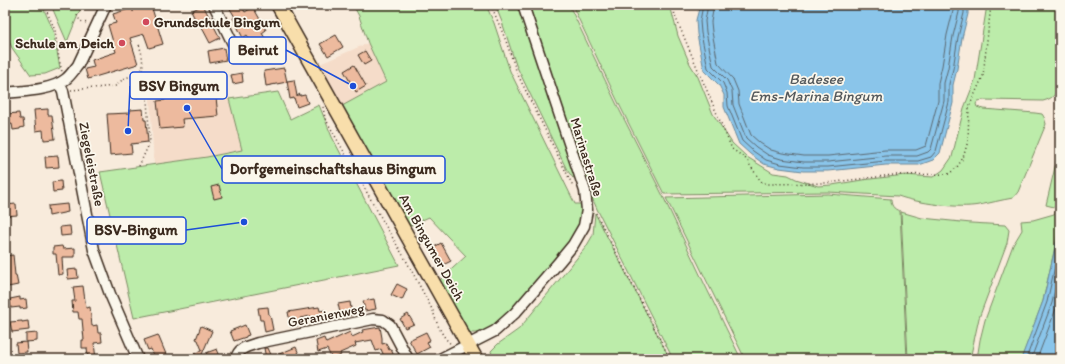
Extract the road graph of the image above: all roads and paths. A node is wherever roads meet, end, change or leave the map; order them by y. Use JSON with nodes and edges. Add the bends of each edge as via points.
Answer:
{"nodes":[{"id":1,"x":44,"y":5,"type":"edge"},
{"id":2,"x":106,"y":5,"type":"edge"},
{"id":3,"x":134,"y":5,"type":"edge"},
{"id":4,"x":214,"y":5,"type":"edge"},
{"id":5,"x":278,"y":5,"type":"edge"},
{"id":6,"x":492,"y":5,"type":"edge"},
{"id":7,"x":523,"y":5,"type":"edge"},
{"id":8,"x":673,"y":5,"type":"edge"},
{"id":9,"x":991,"y":5,"type":"edge"},
{"id":10,"x":133,"y":12,"type":"dead end"},
{"id":11,"x":77,"y":15,"type":"dead end"},
{"id":12,"x":80,"y":21,"type":"dead end"},
{"id":13,"x":138,"y":44,"type":"dead end"},
{"id":14,"x":247,"y":56,"type":"dead end"},
{"id":15,"x":139,"y":77,"type":"junction"},
{"id":16,"x":63,"y":84,"type":"junction"},
{"id":17,"x":5,"y":93,"type":"edge"},
{"id":18,"x":325,"y":118,"type":"dead end"},
{"id":19,"x":138,"y":166,"type":"dead end"},
{"id":20,"x":585,"y":191,"type":"junction"},
{"id":21,"x":594,"y":208,"type":"dead end"},
{"id":22,"x":464,"y":348,"type":"junction"},
{"id":23,"x":138,"y":359,"type":"edge"},
{"id":24,"x":236,"y":359,"type":"edge"},
{"id":25,"x":408,"y":359,"type":"edge"},
{"id":26,"x":440,"y":359,"type":"edge"},
{"id":27,"x":476,"y":359,"type":"edge"},
{"id":28,"x":670,"y":359,"type":"edge"}],
"edges":[{"from":1,"to":16,"type":"path","via":[[55,30]]},
{"from":2,"to":16,"type":"street","via":[[78,65]]},
{"from":3,"to":10,"type":"path"},
{"from":4,"to":14,"type":"street","via":[[237,52]]},
{"from":5,"to":22,"type":"main road","name":"Am Bingumer Deich"},
{"from":6,"to":20,"type":"path","via":[[517,73],[566,173],[574,188]]},
{"from":7,"to":20,"type":"street","name":"Marinastraße"},
{"from":8,"to":9,"type":"path","via":[[675,16],[732,149],[745,158],[762,182],[785,184],[826,183],[893,175],[949,174],[963,158],[968,141],[969,107],[983,76]]},
{"from":11,"to":12,"type":"path"},
{"from":13,"to":15,"type":"path","via":[[144,67]]},
{"from":15,"to":16,"type":"path","via":[[123,79],[116,86]]},
{"from":15,"to":19,"type":"path","via":[[146,87],[150,142]]},
{"from":16,"to":17,"type":"street"},
{"from":16,"to":23,"type":"street","name":"Ziegeleistraße","via":[[94,250]]},
{"from":18,"to":22,"type":"path","via":[[408,262],[446,341]]},
{"from":20,"to":22,"type":"street","name":"Marinastraße","via":[[586,218],[583,229],[573,245],[510,317],[495,331]]},
{"from":21,"to":28,"type":"path"},
{"from":22,"to":26,"type":"street","name":"Marinastraße"},
{"from":22,"to":27,"type":"main road","name":"Am Bingumer Deich"},
{"from":24,"to":25,"type":"street","name":"Geranienweg","via":[[237,353],[243,348],[258,343],[383,320],[390,325]]}]}
